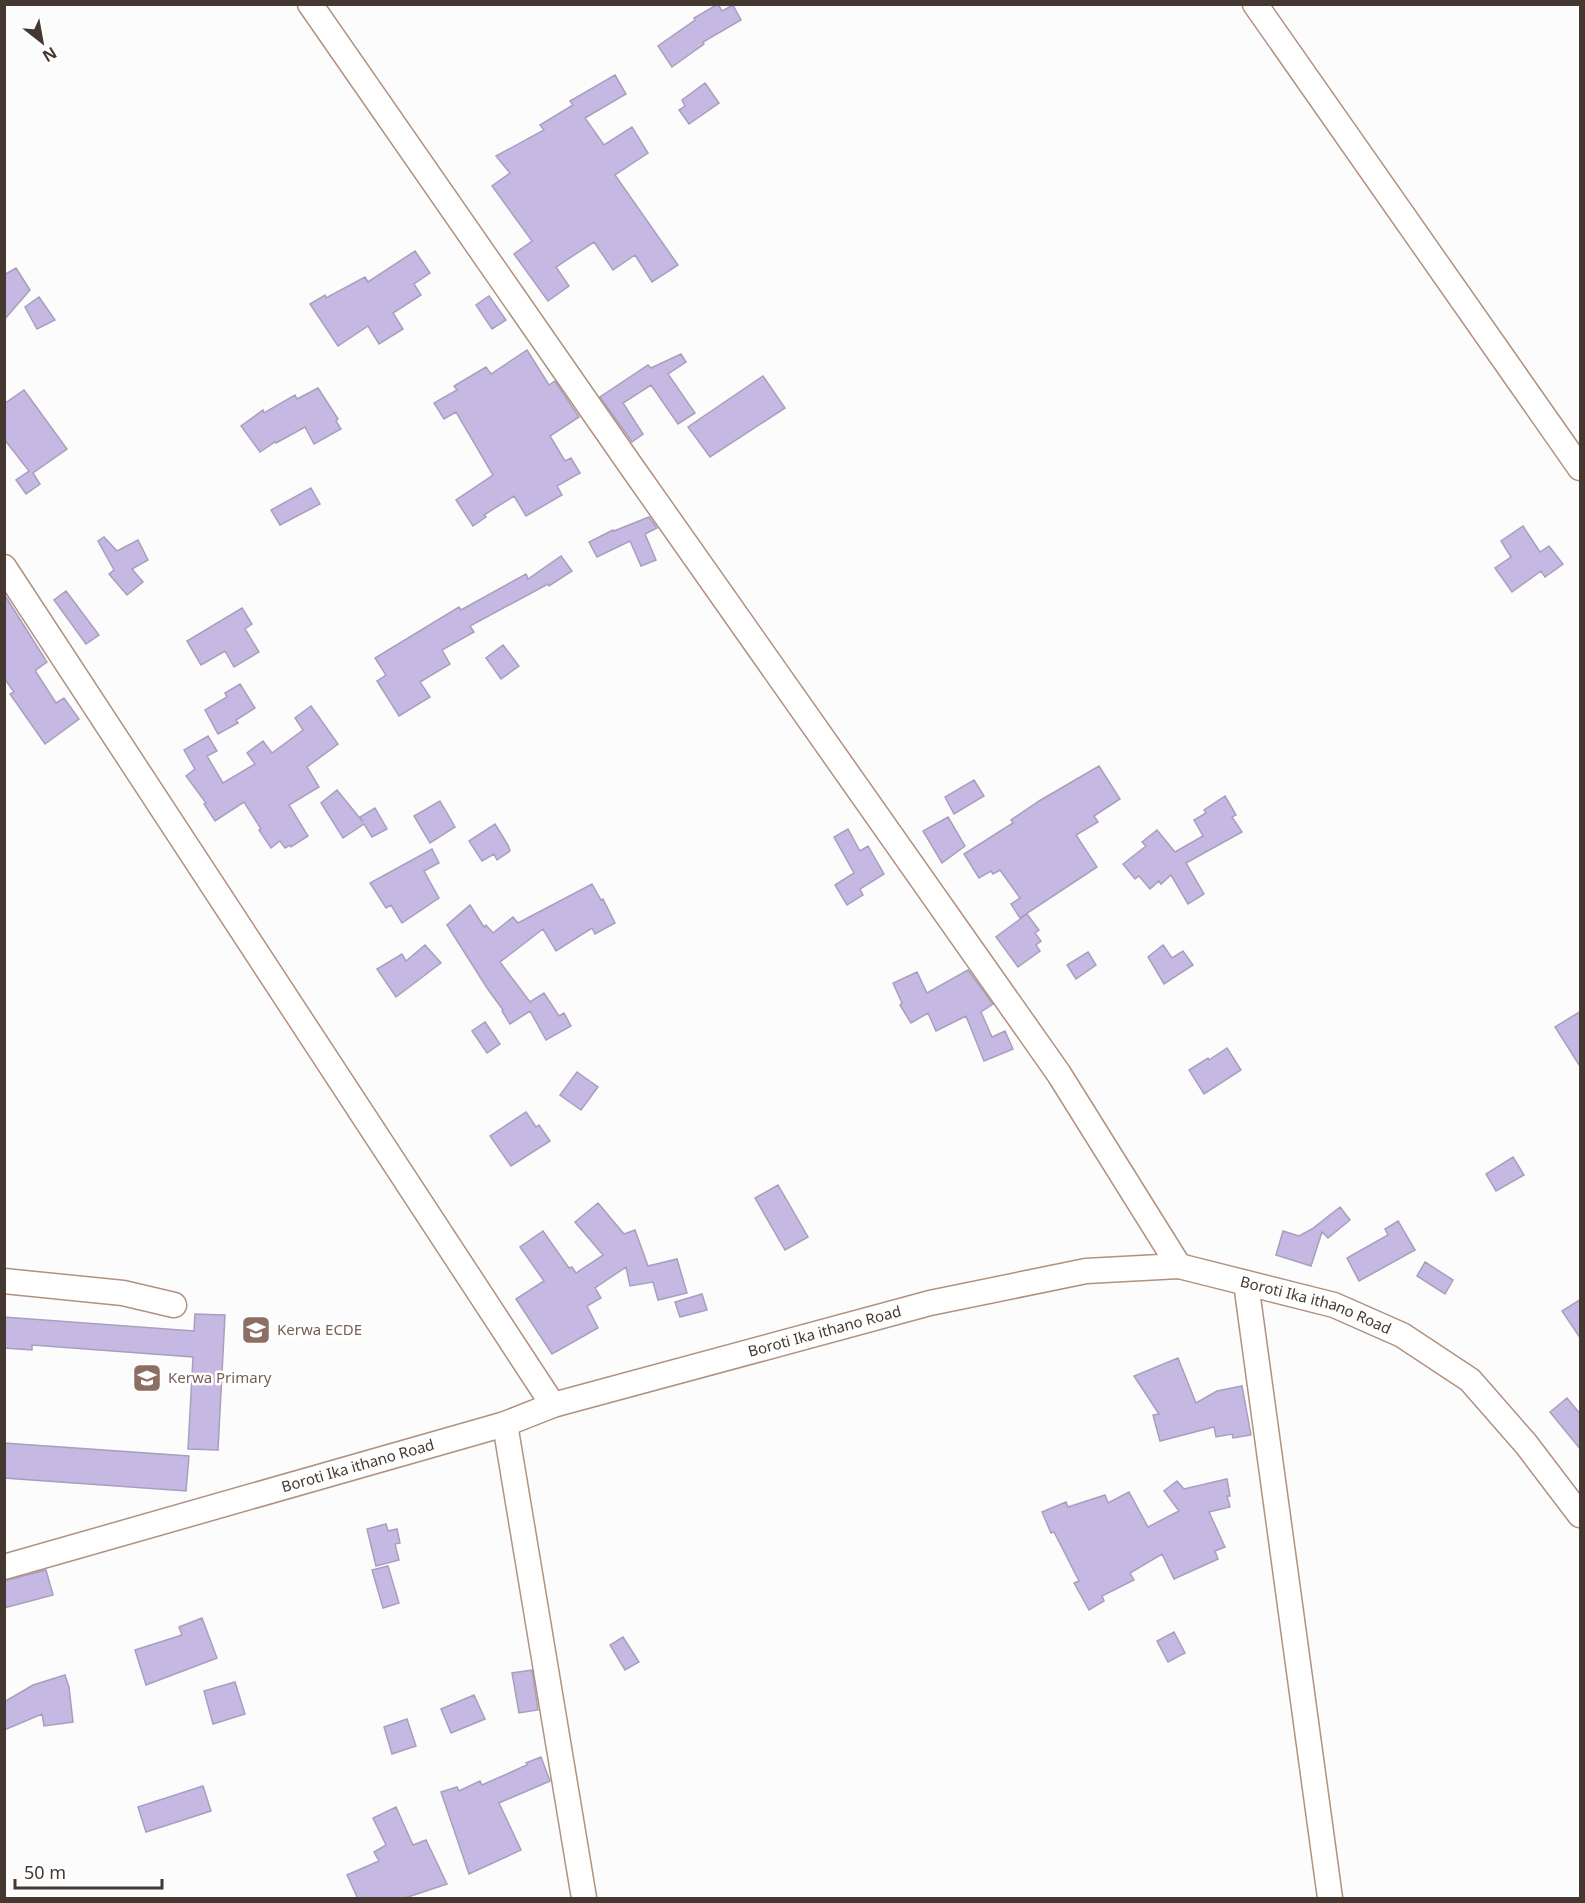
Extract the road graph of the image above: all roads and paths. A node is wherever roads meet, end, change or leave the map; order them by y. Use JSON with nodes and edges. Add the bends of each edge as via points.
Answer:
{"nodes":[{"id":1,"x":310,"y":4,"type":"edge"},
{"id":2,"x":1255,"y":4,"type":"edge"},
{"id":3,"x":1581,"y":468,"type":"edge"},
{"id":4,"x":4,"y":567,"type":"edge"},
{"id":5,"x":1179,"y":1266,"type":"junction"},
{"id":6,"x":4,"y":1281,"type":"edge"},
{"id":7,"x":1246,"y":1283,"type":"junction"},
{"id":8,"x":174,"y":1305,"type":"dead end"},
{"id":9,"x":553,"y":1405,"type":"junction"},
{"id":10,"x":505,"y":1424,"type":"junction"},
{"id":11,"x":1581,"y":1515,"type":"edge"},
{"id":12,"x":4,"y":1567,"type":"edge"},
{"id":13,"x":584,"y":1899,"type":"edge"},
{"id":14,"x":1330,"y":1899,"type":"edge"}],
"edges":[{"from":1,"to":5,"type":"street","via":[[1059,1074]]},
{"from":2,"to":3,"type":"street"},
{"from":4,"to":9,"type":"street"},
{"from":5,"to":7,"type":"street","name":"Boroti Ika ithano Road"},
{"from":5,"to":9,"type":"street","name":"Boroti Ika ithano Road","via":[[1086,1271],[930,1304]]},
{"from":6,"to":8,"type":"street","via":[[123,1293]]},
{"from":7,"to":11,"type":"street","name":"Boroti Ika ithano Road","via":[[1334,1305],[1402,1335],[1470,1380]]},
{"from":7,"to":14,"type":"street"},
{"from":9,"to":10,"type":"street","name":"Boroti Ika ithano Road"},
{"from":10,"to":12,"type":"street","name":"Boroti Ika ithano Road"},
{"from":10,"to":13,"type":"street"}]}
